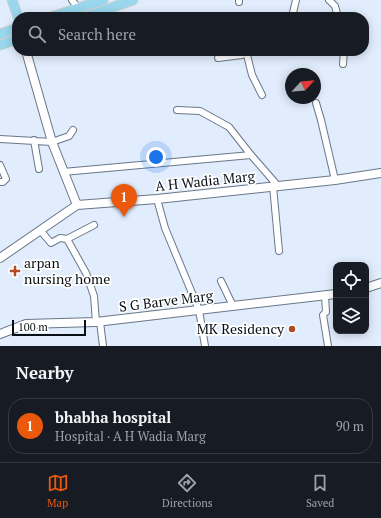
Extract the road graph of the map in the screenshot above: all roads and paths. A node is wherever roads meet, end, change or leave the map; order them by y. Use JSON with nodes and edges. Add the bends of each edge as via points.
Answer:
{"nodes":[{"id":1,"x":12,"y":0,"type":"edge"},
{"id":2,"x":72,"y":0,"type":"edge"},
{"id":3,"x":103,"y":0,"type":"edge"},
{"id":4,"x":133,"y":0,"type":"edge"},
{"id":5,"x":296,"y":0,"type":"edge"},
{"id":6,"x":329,"y":0,"type":"edge"},
{"id":7,"x":78,"y":8,"type":"junction"},
{"id":8,"x":16,"y":12,"type":"edge"},
{"id":9,"x":66,"y":12,"type":"edge"},
{"id":10,"x":98,"y":12,"type":"edge"},
{"id":11,"x":293,"y":12,"type":"edge"},
{"id":12,"x":337,"y":12,"type":"edge"},
{"id":13,"x":12,"y":30,"type":"edge"},
{"id":14,"x":0,"y":34,"type":"edge"},
{"id":15,"x":12,"y":41,"type":"edge"},
{"id":16,"x":0,"y":45,"type":"edge"},
{"id":17,"x":27,"y":56,"type":"edge"},
{"id":18,"x":234,"y":56,"type":"edge"},
{"id":19,"x":246,"y":56,"type":"edge"},
{"id":20,"x":344,"y":56,"type":"edge"},
{"id":21,"x":218,"y":58,"type":"dead end"},
{"id":22,"x":343,"y":64,"type":"dead end"},
{"id":23,"x":262,"y":95,"type":"dead end"},
{"id":24,"x":316,"y":104,"type":"edge"},
{"id":25,"x":177,"y":110,"type":"dead end"},
{"id":26,"x":73,"y":130,"type":"dead end"},
{"id":27,"x":0,"y":139,"type":"edge"},
{"id":28,"x":34,"y":140,"type":"junction"},
{"id":29,"x":52,"y":142,"type":"junction"},
{"id":30,"x":252,"y":155,"type":"junction"},
{"id":31,"x":0,"y":165,"type":"edge"},
{"id":32,"x":39,"y":169,"type":"dead end"},
{"id":33,"x":63,"y":172,"type":"junction"},
{"id":34,"x":381,"y":173,"type":"edge"},
{"id":35,"x":334,"y":180,"type":"junction"},
{"id":36,"x":0,"y":182,"type":"edge"},
{"id":37,"x":276,"y":186,"type":"junction"},
{"id":38,"x":157,"y":199,"type":"junction"},
{"id":39,"x":76,"y":205,"type":"junction"},
{"id":40,"x":94,"y":225,"type":"dead end"},
{"id":41,"x":40,"y":230,"type":"junction"},
{"id":42,"x":67,"y":239,"type":"junction"},
{"id":43,"x":279,"y":251,"type":"dead end"},
{"id":44,"x":0,"y":258,"type":"edge"},
{"id":45,"x":221,"y":282,"type":"dead end"},
{"id":46,"x":381,"y":282,"type":"edge"},
{"id":47,"x":369,"y":287,"type":"edge"},
{"id":48,"x":333,"y":294,"type":"edge"},
{"id":49,"x":325,"y":295,"type":"junction"},
{"id":50,"x":233,"y":306,"type":"junction"},
{"id":51,"x":198,"y":310,"type":"junction"},
{"id":52,"x":98,"y":322,"type":"junction"},
{"id":53,"x":0,"y":334,"type":"edge"},
{"id":54,"x":103,"y":346,"type":"edge"},
{"id":55,"x":205,"y":346,"type":"edge"},
{"id":56,"x":328,"y":346,"type":"edge"}],
"edges":[{"from":1,"to":8,"type":"main road"},
{"from":2,"to":7,"type":"street"},
{"from":3,"to":7,"type":"main road"},
{"from":4,"to":10,"type":"main road"},
{"from":5,"to":11,"type":"street"},
{"from":6,"to":12,"type":"street"},
{"from":7,"to":9,"type":"main road"},
{"from":13,"to":14,"type":"main road"},
{"from":15,"to":16,"type":"main road"},
{"from":17,"to":29,"type":"street"},
{"from":18,"to":21,"type":"street"},
{"from":19,"to":23,"type":"street"},
{"from":20,"to":22,"type":"street"},
{"from":24,"to":35,"type":"street"},
{"from":25,"to":30,"type":"street","via":[[200,111],[229,127]]},
{"from":26,"to":29,"type":"street","via":[[69,136]]},
{"from":27,"to":28,"type":"street"},
{"from":28,"to":29,"type":"street"},
{"from":28,"to":32,"type":"street"},
{"from":29,"to":33,"type":"street"},
{"from":30,"to":33,"type":"street"},
{"from":30,"to":37,"type":"street"},
{"from":31,"to":36,"type":"street","via":[[6,178]]},
{"from":33,"to":39,"type":"street"},
{"from":34,"to":35,"type":"street","name":"A H Wadia Marg"},
{"from":35,"to":37,"type":"street","name":"A H Wadia Marg"},
{"from":37,"to":38,"type":"street","name":"A H Wadia Marg"},
{"from":37,"to":43,"type":"street"},
{"from":38,"to":39,"type":"street","name":"A H Wadia Marg"},
{"from":38,"to":51,"type":"street","via":[[165,228]]},
{"from":39,"to":41,"type":"street"},
{"from":40,"to":42,"type":"street"},
{"from":41,"to":42,"type":"street","via":[[51,243],[60,238]]},
{"from":41,"to":44,"type":"street"},
{"from":42,"to":52,"type":"street","via":[[86,273],[94,296]]},
{"from":45,"to":50,"type":"street"},
{"from":46,"to":47,"type":"street"},
{"from":48,"to":49,"type":"street","name":"S G Barve Marg"},
{"from":49,"to":50,"type":"street","name":"S G Barve Marg"},
{"from":49,"to":56,"type":"street","via":[[327,308],[323,315]]},
{"from":50,"to":51,"type":"street","name":"S G Barve Marg"},
{"from":51,"to":52,"type":"street","name":"S G Barve Marg"},
{"from":51,"to":55,"type":"street"},
{"from":52,"to":53,"type":"street","name":"S G Barve Marg","via":[[26,324]]},
{"from":52,"to":54,"type":"street"}]}
